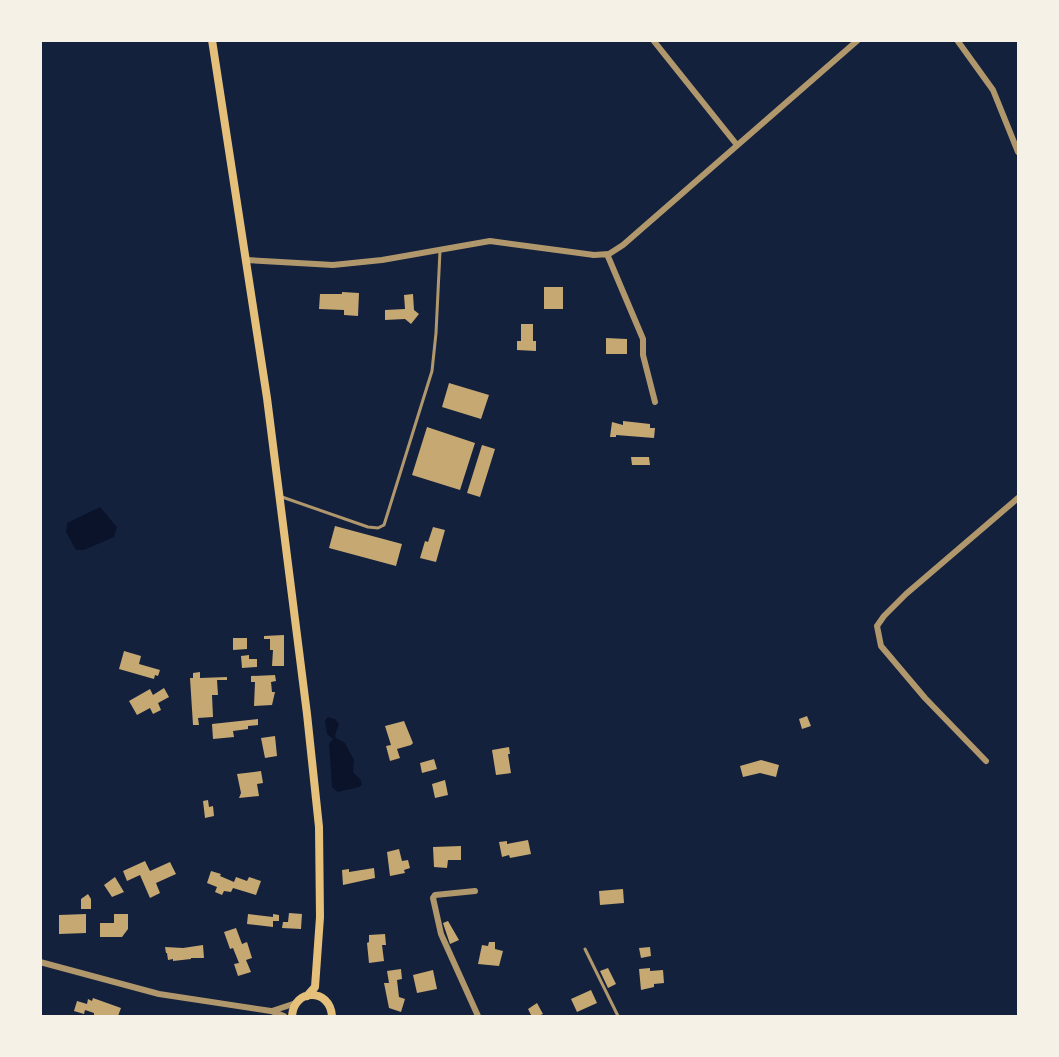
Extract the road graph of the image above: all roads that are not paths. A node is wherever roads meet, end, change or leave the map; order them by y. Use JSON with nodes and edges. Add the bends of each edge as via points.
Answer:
{"nodes":[{"id":1,"x":212,"y":40,"type":"edge"},
{"id":2,"x":653,"y":40,"type":"edge"},
{"id":3,"x":858,"y":40,"type":"edge"},
{"id":4,"x":957,"y":40,"type":"edge"},
{"id":5,"x":737,"y":144,"type":"junction"},
{"id":6,"x":1018,"y":152,"type":"edge"},
{"id":7,"x":440,"y":250,"type":"junction"},
{"id":8,"x":607,"y":254,"type":"junction"},
{"id":9,"x":246,"y":260,"type":"junction"},
{"id":10,"x":655,"y":402,"type":"dead end"},
{"id":11,"x":280,"y":497,"type":"junction"},
{"id":12,"x":1018,"y":498,"type":"edge"},
{"id":13,"x":986,"y":761,"type":"dead end"},
{"id":14,"x":475,"y":891,"type":"dead end"},
{"id":15,"x":585,"y":949,"type":"dead end"},
{"id":16,"x":40,"y":962,"type":"edge"},
{"id":17,"x":315,"y":987,"type":"junction"},
{"id":18,"x":307,"y":996,"type":"junction"},
{"id":19,"x":322,"y":997,"type":"junction"},
{"id":20,"x":297,"y":1002,"type":"junction"},
{"id":21,"x":271,"y":1011,"type":"junction"},
{"id":22,"x":331,"y":1012,"type":"edge"},
{"id":23,"x":284,"y":1017,"type":"edge"},
{"id":24,"x":292,"y":1017,"type":"edge"},
{"id":25,"x":337,"y":1017,"type":"edge"},
{"id":26,"x":478,"y":1017,"type":"edge"},
{"id":27,"x":618,"y":1017,"type":"edge"}],
"edges":[{"from":1,"to":9,"type":"main road"},
{"from":2,"to":5,"type":"street"},
{"from":3,"to":5,"type":"street"},
{"from":4,"to":6,"type":"street","via":[[993,90]]},
{"from":5,"to":8,"type":"street","via":[[623,245]]},
{"from":7,"to":8,"type":"street","via":[[490,241]]},
{"from":7,"to":9,"type":"street","via":[[333,265]]},
{"from":7,"to":11,"type":"lane","via":[[432,371],[384,525],[368,527]]},
{"from":8,"to":10,"type":"street","via":[[643,339]]},
{"from":9,"to":11,"type":"main road"},
{"from":11,"to":17,"type":"main road","via":[[319,827],[320,917]]},
{"from":12,"to":13,"type":"street","via":[[906,594],[878,626],[881,646]]},
{"from":14,"to":26,"type":"street","via":[[433,898],[441,934]]},
{"from":15,"to":27,"type":"lane"},
{"from":16,"to":21,"type":"street","via":[[159,994]]},
{"from":17,"to":18,"type":"main road"},
{"from":17,"to":19,"type":"main road"},
{"from":18,"to":19,"type":"main road"},
{"from":18,"to":20,"type":"main road"},
{"from":19,"to":22,"type":"main road"},
{"from":20,"to":21,"type":"street"},
{"from":20,"to":24,"type":"main road"},
{"from":21,"to":23,"type":"street"},
{"from":22,"to":25,"type":"street"}]}
